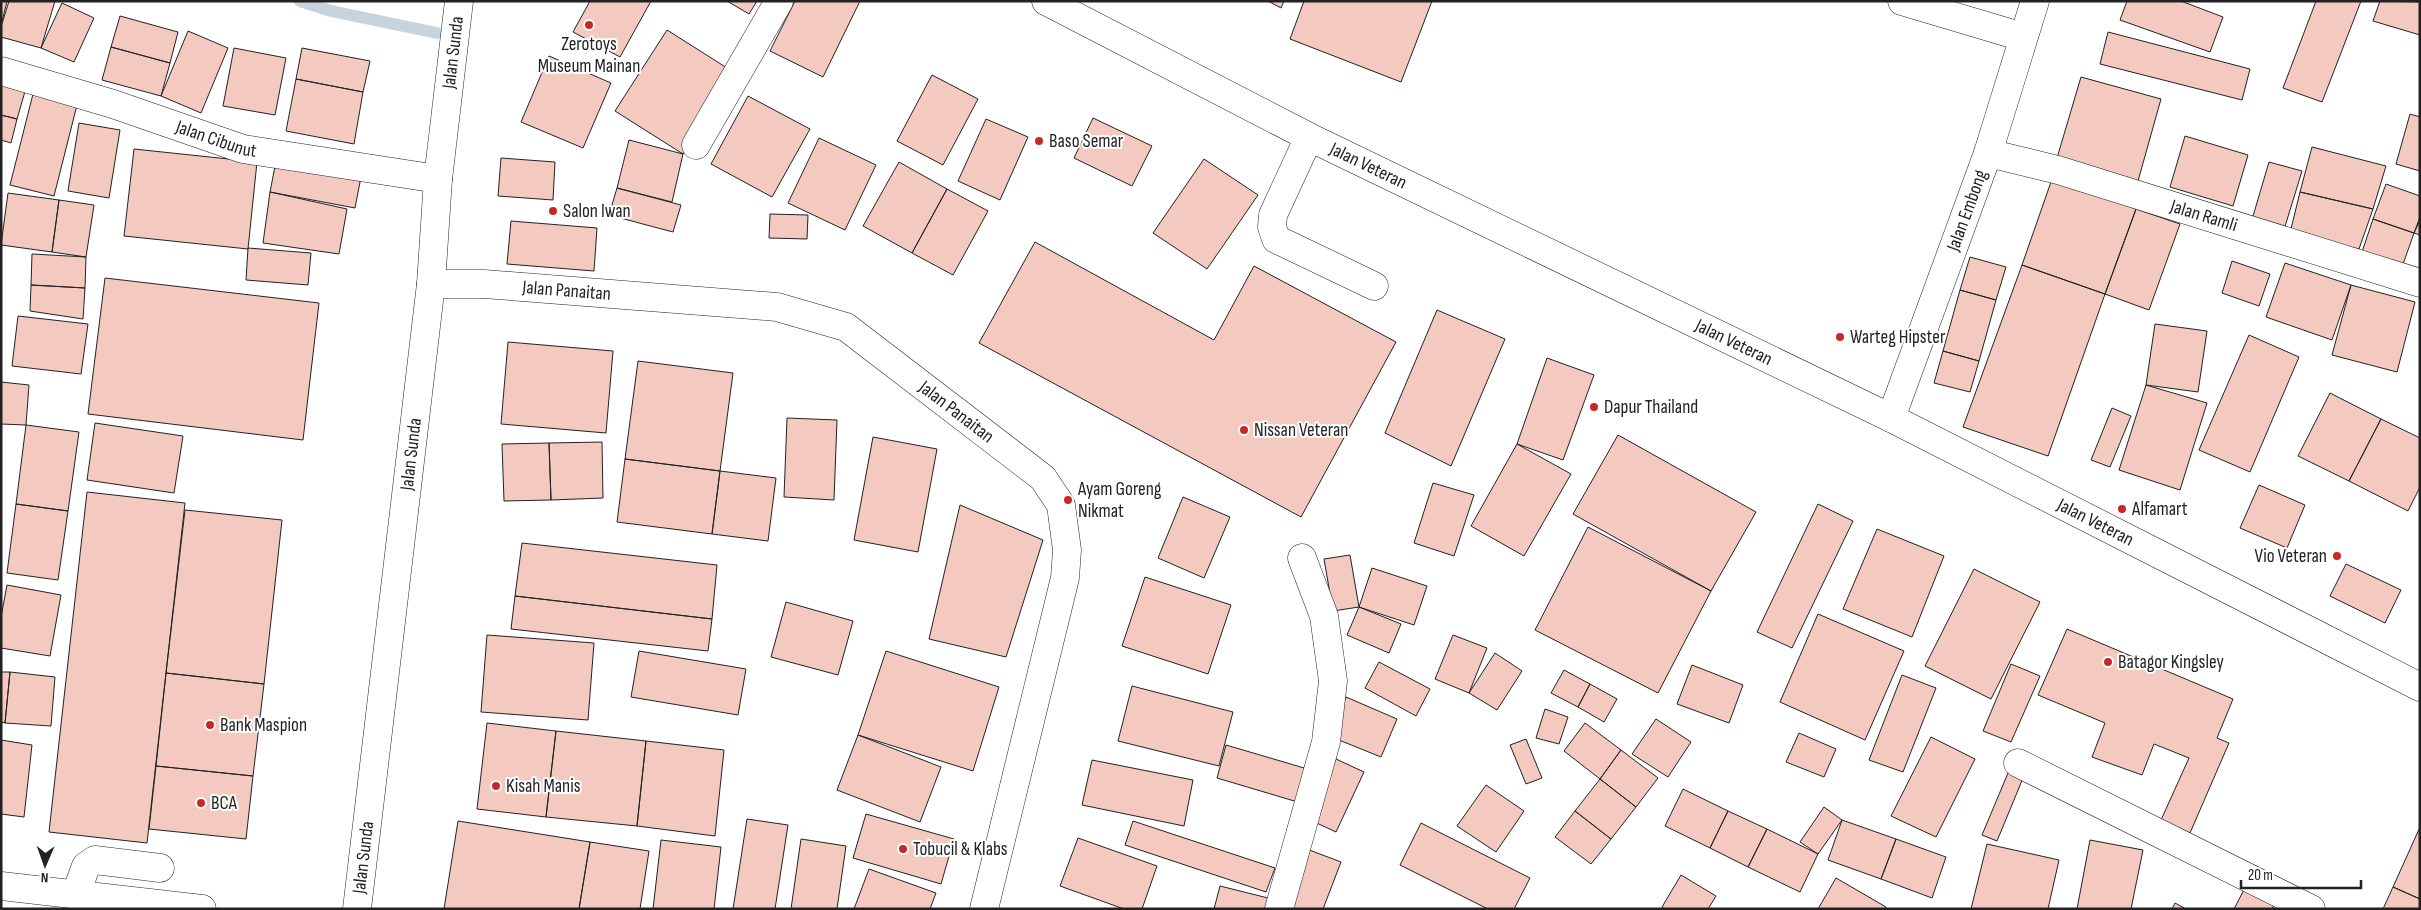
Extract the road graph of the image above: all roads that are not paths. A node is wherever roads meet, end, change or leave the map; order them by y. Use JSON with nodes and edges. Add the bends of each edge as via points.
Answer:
{"nodes":[{"id":1,"x":459,"y":1,"type":"edge"},
{"id":2,"x":779,"y":1,"type":"edge"},
{"id":3,"x":1046,"y":1,"type":"edge"},
{"id":4,"x":1902,"y":1,"type":"edge"},
{"id":5,"x":2035,"y":1,"type":"edge"},
{"id":6,"x":2024,"y":37,"type":"junction"},
{"id":7,"x":1,"y":71,"type":"edge"},
{"id":8,"x":1309,"y":138,"type":"junction"},
{"id":9,"x":696,"y":145,"type":"dead end"},
{"id":10,"x":1988,"y":152,"type":"junction"},
{"id":11,"x":438,"y":180,"type":"junction"},
{"id":12,"x":2420,"y":283,"type":"edge"},
{"id":13,"x":431,"y":284,"type":"junction"},
{"id":14,"x":1374,"y":286,"type":"dead end"},
{"id":15,"x":1891,"y":418,"type":"junction"},
{"id":16,"x":1302,"y":558,"type":"dead end"},
{"id":17,"x":2420,"y":687,"type":"edge"},
{"id":18,"x":2018,"y":763,"type":"dead end"},
{"id":19,"x":160,"y":868,"type":"dead end"},
{"id":20,"x":1,"y":886,"type":"edge"},
{"id":21,"x":76,"y":894,"type":"junction"},
{"id":22,"x":202,"y":909,"type":"edge"},
{"id":23,"x":357,"y":909,"type":"edge"},
{"id":24,"x":984,"y":909,"type":"edge"},
{"id":25,"x":1279,"y":909,"type":"edge"},
{"id":26,"x":2310,"y":909,"type":"edge"}],
"edges":[{"from":1,"to":11,"type":"street","name":"Jalan Sunda"},
{"from":2,"to":9,"type":"street"},
{"from":3,"to":8,"type":"street","name":"Jalan Veteran"},
{"from":4,"to":6,"type":"street"},
{"from":5,"to":6,"type":"street","name":"Jalan Embong"},
{"from":6,"to":10,"type":"street","name":"Jalan Embong"},
{"from":7,"to":11,"type":"street","name":"Jalan Cibunut","via":[[113,104],[242,149]]},
{"from":8,"to":14,"type":"street","via":[[1273,215],[1276,239]]},
{"from":8,"to":15,"type":"street","name":"Jalan Veteran"},
{"from":10,"to":12,"type":"street","name":"Jalan Ramli","via":[[2058,170]]},
{"from":10,"to":15,"type":"street","name":"Jalan Embong"},
{"from":11,"to":13,"type":"street","name":"Jalan Sunda"},
{"from":13,"to":23,"type":"street","name":"Jalan Sunda"},
{"from":13,"to":24,"type":"street","name":"Jalan Panaitan","via":[[484,284],[777,307],[846,327],[1043,478],[1062,505],[1067,550],[1065,578]]},
{"from":15,"to":17,"type":"street","name":"Jalan Veteran"},
{"from":16,"to":25,"type":"street","via":[[1324,616],[1333,681],[1324,752]]},
{"from":18,"to":26,"type":"street"},
{"from":19,"to":21,"type":"street","via":[[96,860],[86,866]]},
{"from":20,"to":21,"type":"street"},
{"from":21,"to":22,"type":"street"}]}
